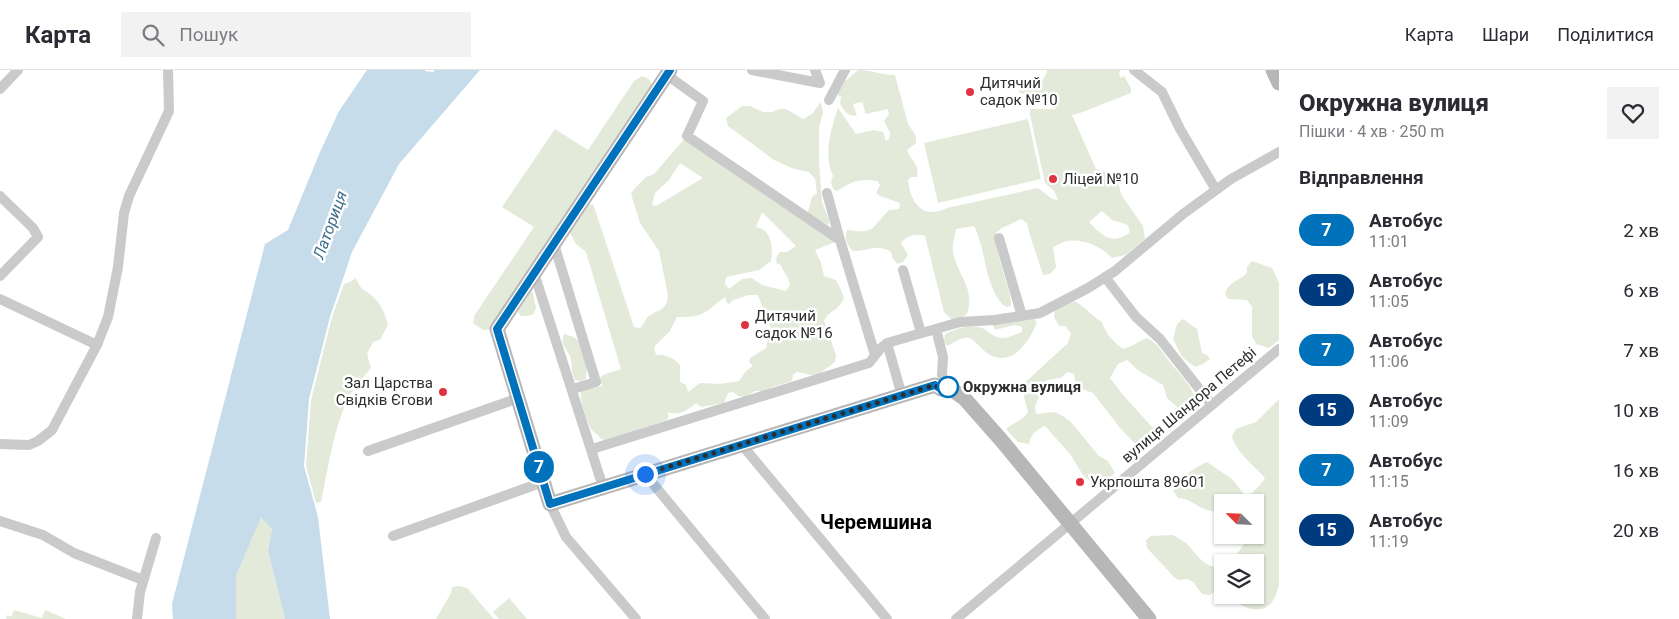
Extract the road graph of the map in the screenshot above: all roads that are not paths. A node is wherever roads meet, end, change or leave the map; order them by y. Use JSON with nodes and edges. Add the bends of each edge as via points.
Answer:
{"nodes":[{"id":1,"x":18,"y":70,"type":"edge"},
{"id":2,"x":168,"y":70,"type":"edge"},
{"id":3,"x":752,"y":70,"type":"edge"},
{"id":4,"x":815,"y":70,"type":"edge"},
{"id":5,"x":845,"y":70,"type":"edge"},
{"id":6,"x":1134,"y":70,"type":"edge"},
{"id":7,"x":1273,"y":70,"type":"edge"},
{"id":8,"x":668,"y":72,"type":"edge"},
{"id":9,"x":1279,"y":83,"type":"edge"},
{"id":10,"x":0,"y":88,"type":"edge"},
{"id":11,"x":829,"y":100,"type":"dead end"},
{"id":12,"x":1279,"y":152,"type":"edge"},
{"id":13,"x":1216,"y":190,"type":"junction"},
{"id":14,"x":827,"y":193,"type":"dead end"},
{"id":15,"x":0,"y":196,"type":"edge"},
{"id":16,"x":999,"y":238,"type":"dead end"},
{"id":17,"x":840,"y":240,"type":"junction"},
{"id":18,"x":554,"y":244,"type":"junction"},
{"id":19,"x":903,"y":270,"type":"dead end"},
{"id":20,"x":534,"y":273,"type":"junction"},
{"id":21,"x":0,"y":276,"type":"edge"},
{"id":22,"x":1105,"y":277,"type":"junction"},
{"id":23,"x":0,"y":300,"type":"edge"},
{"id":24,"x":1022,"y":316,"type":"junction"},
{"id":25,"x":936,"y":329,"type":"junction"},
{"id":26,"x":921,"y":333,"type":"junction"},
{"id":27,"x":887,"y":343,"type":"junction"},
{"id":28,"x":97,"y":345,"type":"junction"},
{"id":29,"x":1279,"y":349,"type":"edge"},
{"id":30,"x":875,"y":355,"type":"junction"},
{"id":31,"x":941,"y":382,"type":"junction"},
{"id":32,"x":573,"y":389,"type":"junction"},
{"id":33,"x":902,"y":396,"type":"junction"},
{"id":34,"x":519,"y":398,"type":"junction"},
{"id":35,"x":1212,"y":405,"type":"junction"},
{"id":36,"x":0,"y":444,"type":"edge"},
{"id":37,"x":742,"y":445,"type":"junction"},
{"id":38,"x":592,"y":449,"type":"junction"},
{"id":39,"x":368,"y":452,"type":"dead end"},
{"id":40,"x":645,"y":474,"type":"junction"},
{"id":41,"x":543,"y":482,"type":"junction"},
{"id":42,"x":603,"y":487,"type":"junction"},
{"id":43,"x":550,"y":504,"type":"junction"},
{"id":44,"x":0,"y":521,"type":"edge"},
{"id":45,"x":1070,"y":523,"type":"junction"},
{"id":46,"x":393,"y":536,"type":"dead end"},
{"id":47,"x":156,"y":538,"type":"dead end"},
{"id":48,"x":144,"y":580,"type":"junction"},
{"id":49,"x":137,"y":619,"type":"edge"},
{"id":50,"x":636,"y":619,"type":"edge"},
{"id":51,"x":765,"y":619,"type":"edge"},
{"id":52,"x":887,"y":619,"type":"edge"},
{"id":53,"x":956,"y":619,"type":"edge"},
{"id":54,"x":1149,"y":619,"type":"edge"}],
"edges":[{"from":1,"to":10,"type":"street"},
{"from":2,"to":28,"type":"street","via":[[169,111],[129,196],[108,317]]},
{"from":3,"to":4,"type":"street","via":[[820,83]]},
{"from":5,"to":11,"type":"street"},
{"from":6,"to":13,"type":"street","via":[[1162,92]]},
{"from":7,"to":9,"type":"street"},
{"from":8,"to":17,"type":"street","via":[[704,101],[687,136]]},
{"from":8,"to":18,"type":"street"},
{"from":12,"to":13,"type":"street"},
{"from":13,"to":22,"type":"street"},
{"from":14,"to":17,"type":"street"},
{"from":15,"to":21,"type":"street","via":[[38,237]]},
{"from":16,"to":24,"type":"street"},
{"from":17,"to":30,"type":"street"},
{"from":18,"to":20,"type":"street"},
{"from":18,"to":32,"type":"street","via":[[596,382]]},
{"from":19,"to":26,"type":"street"},
{"from":20,"to":32,"type":"street"},
{"from":20,"to":34,"type":"street","via":[[497,329]]},
{"from":22,"to":24,"type":"street","via":[[1040,313]]},
{"from":22,"to":35,"type":"street"},
{"from":23,"to":28,"type":"street"},
{"from":24,"to":25,"type":"street","via":[[960,322]]},
{"from":25,"to":26,"type":"street"},
{"from":25,"to":31,"type":"street","via":[[943,357]]},
{"from":26,"to":27,"type":"street"},
{"from":27,"to":30,"type":"street"},
{"from":27,"to":33,"type":"street"},
{"from":28,"to":36,"type":"street","via":[[52,430],[29,445]]},
{"from":29,"to":35,"type":"street","name":"вулиця Шандора Петефі"},
{"from":30,"to":38,"type":"street","via":[[869,363]]},
{"from":31,"to":33,"type":"street"},
{"from":31,"to":45,"type":"street","via":[[964,398]]},
{"from":32,"to":38,"type":"street"},
{"from":33,"to":37,"type":"street"},
{"from":34,"to":39,"type":"street"},
{"from":34,"to":41,"type":"street"},
{"from":35,"to":45,"type":"street","name":"вулиця Шандора Петефі"},
{"from":37,"to":40,"type":"street"},
{"from":37,"to":52,"type":"street"},
{"from":38,"to":42,"type":"street"},
{"from":40,"to":42,"type":"street"},
{"from":40,"to":51,"type":"street"},
{"from":41,"to":43,"type":"street"},
{"from":41,"to":46,"type":"street"},
{"from":42,"to":43,"type":"street"},
{"from":43,"to":50,"type":"street","via":[[566,537]]},
{"from":44,"to":48,"type":"street","via":[[44,535],[74,553]]},
{"from":45,"to":53,"type":"street","name":"вулиця Шандора Петефі"},
{"from":45,"to":54,"type":"street"},
{"from":47,"to":48,"type":"street"},
{"from":48,"to":49,"type":"street"}]}
